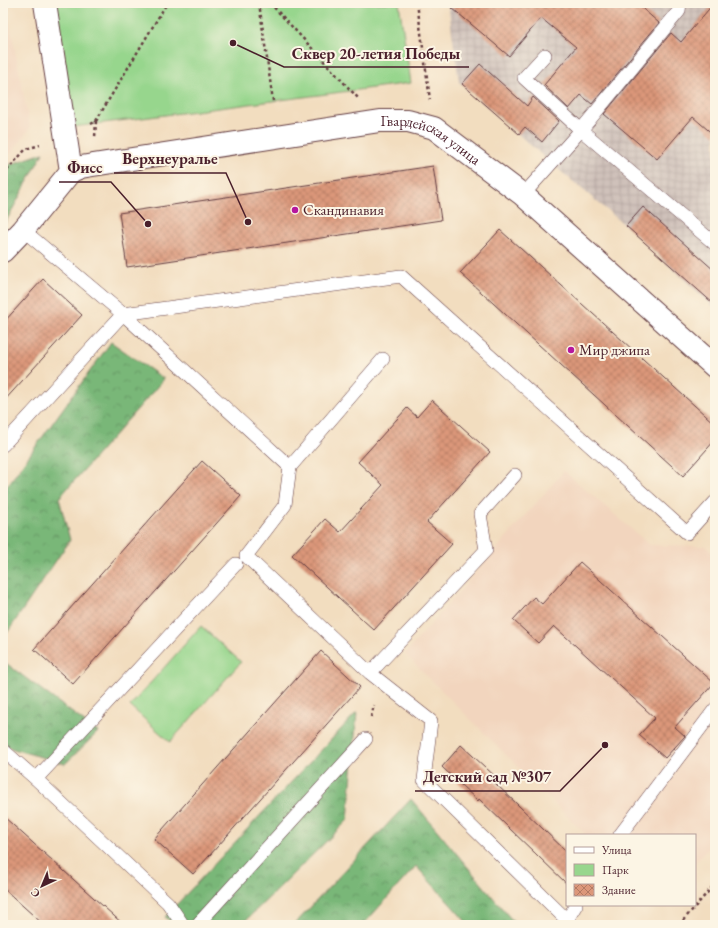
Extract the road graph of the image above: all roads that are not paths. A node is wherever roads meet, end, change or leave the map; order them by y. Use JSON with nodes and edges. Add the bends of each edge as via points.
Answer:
{"nodes":[{"id":1,"x":45,"y":3,"type":"edge"},
{"id":2,"x":680,"y":3,"type":"edge"},
{"id":3,"x":545,"y":55,"type":"dead end"},
{"id":4,"x":581,"y":130,"type":"junction"},
{"id":5,"x":71,"y":171,"type":"junction"},
{"id":6,"x":523,"y":195,"type":"junction"},
{"id":7,"x":23,"y":230,"type":"junction"},
{"id":8,"x":715,"y":244,"type":"edge"},
{"id":9,"x":3,"y":251,"type":"edge"},
{"id":10,"x":123,"y":314,"type":"junction"},
{"id":11,"x":383,"y":360,"type":"dead end"},
{"id":12,"x":715,"y":368,"type":"edge"},
{"id":13,"x":3,"y":445,"type":"edge"},
{"id":14,"x":290,"y":467,"type":"junction"},
{"id":15,"x":515,"y":475,"type":"dead end"},
{"id":16,"x":715,"y":502,"type":"edge"},
{"id":17,"x":236,"y":564,"type":"dead end"},
{"id":18,"x":375,"y":677,"type":"junction"},
{"id":19,"x":715,"y":709,"type":"edge"},
{"id":20,"x":366,"y":739,"type":"road end"},
{"id":21,"x":3,"y":750,"type":"edge"},
{"id":22,"x":36,"y":779,"type":"junction"},
{"id":23,"x":621,"y":834,"type":"edge"},
{"id":24,"x":576,"y":906,"type":"edge"},
{"id":25,"x":569,"y":923,"type":"edge"},
{"id":26,"x":183,"y":925,"type":"edge"},
{"id":27,"x":197,"y":925,"type":"edge"}],
"edges":[{"from":1,"to":5,"type":"street"},
{"from":2,"to":4,"type":"lane","via":[[679,11]]},
{"from":3,"to":4,"type":"lane","via":[[524,78]]},
{"from":4,"to":6,"type":"lane"},
{"from":4,"to":8,"type":"lane"},
{"from":5,"to":6,"type":"street","name":"Гвардейская улица","via":[[81,167],[380,121],[408,121],[434,128]]},
{"from":5,"to":7,"type":"street"},
{"from":6,"to":12,"type":"street","name":"Гвардейская улица"},
{"from":7,"to":9,"type":"street"},
{"from":7,"to":10,"type":"lane"},
{"from":10,"to":13,"type":"lane"},
{"from":10,"to":14,"type":"lane"},
{"from":10,"to":16,"type":"lane","via":[[401,276],[687,533]]},
{"from":11,"to":14,"type":"lane"},
{"from":14,"to":18,"type":"lane","via":[[285,505],[246,556]]},
{"from":15,"to":18,"type":"lane","via":[[480,514],[486,550]]},
{"from":17,"to":22,"type":"lane"},
{"from":18,"to":25,"type":"lane","via":[[431,721],[424,780]]},
{"from":19,"to":23,"type":"lane"},
{"from":20,"to":27,"type":"lane"},
{"from":21,"to":22,"type":"lane"},
{"from":22,"to":26,"type":"lane","via":[[168,903]]},
{"from":24,"to":25,"type":"lane"}]}
